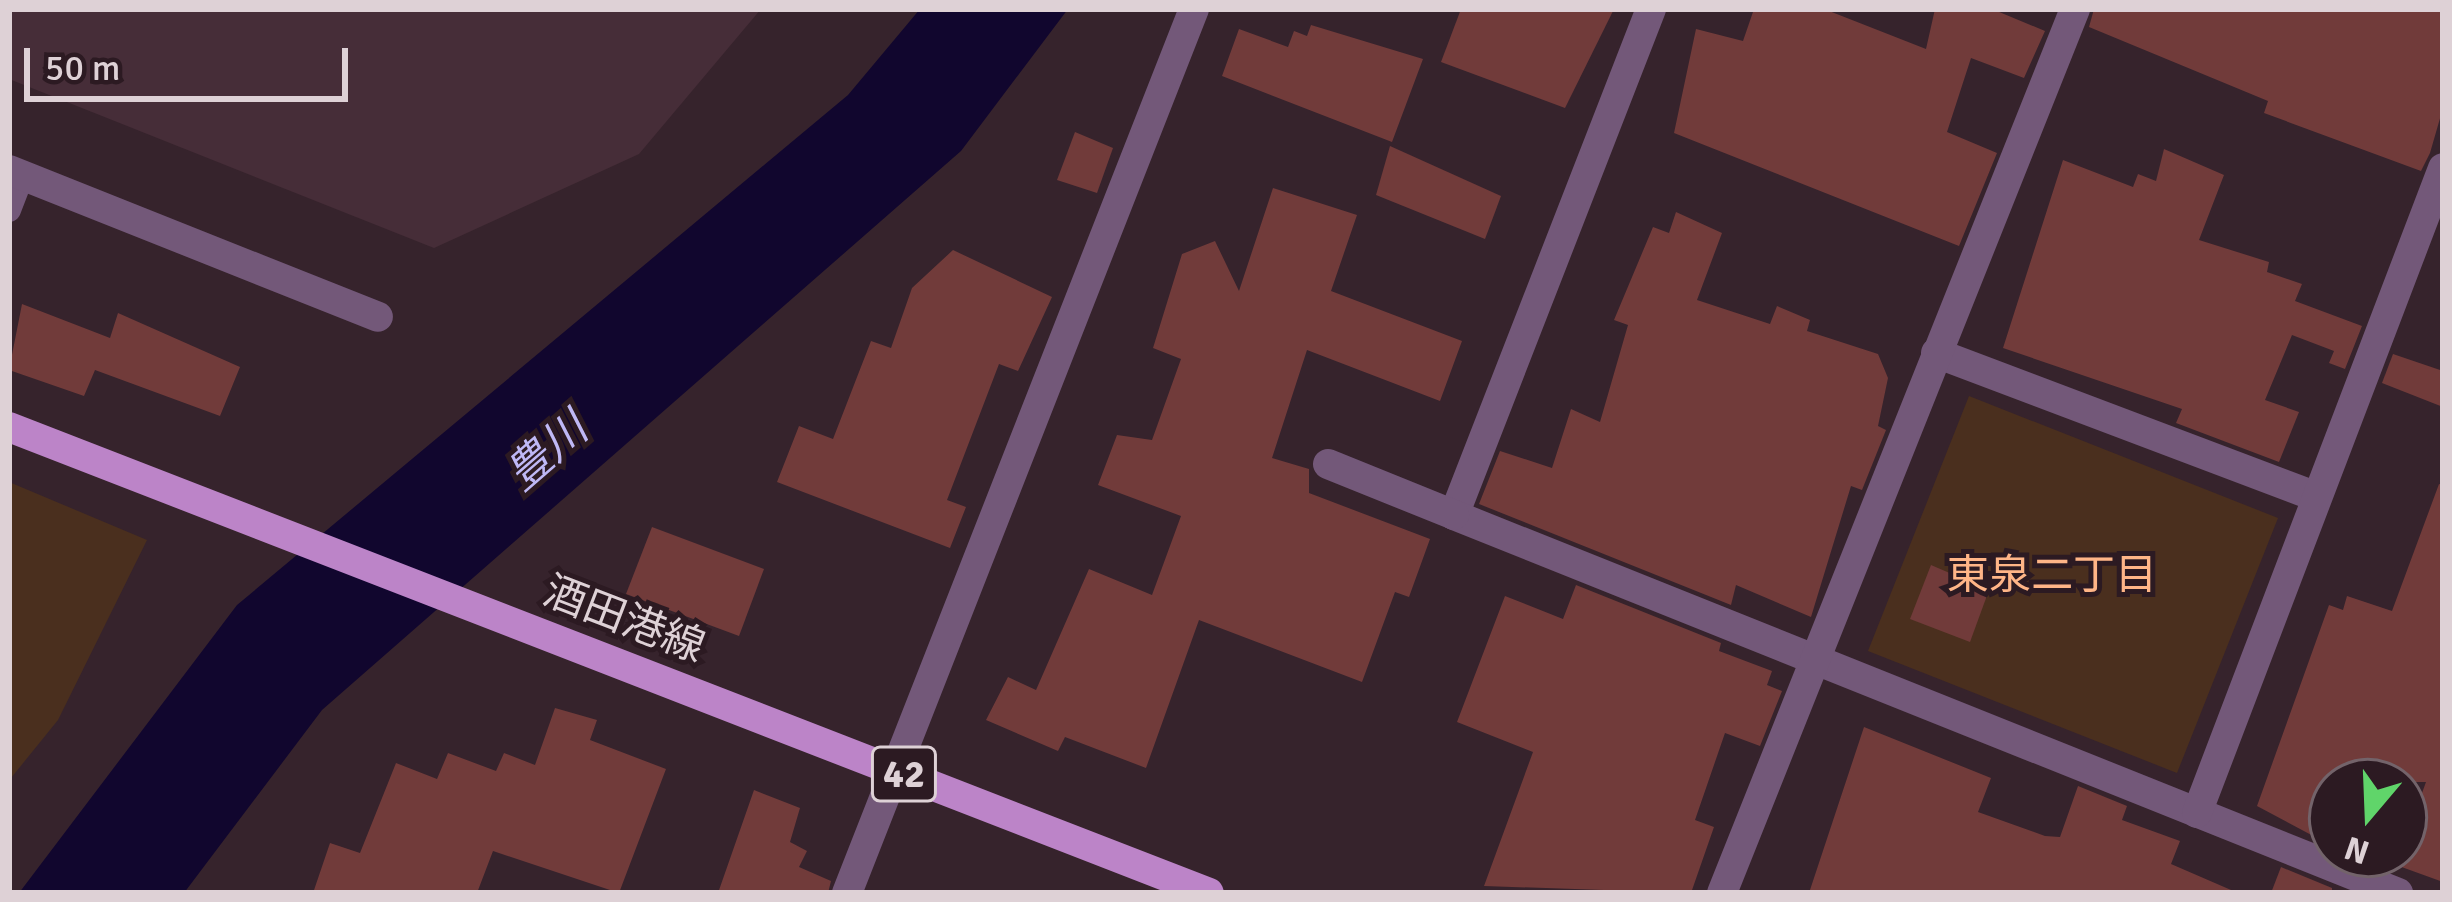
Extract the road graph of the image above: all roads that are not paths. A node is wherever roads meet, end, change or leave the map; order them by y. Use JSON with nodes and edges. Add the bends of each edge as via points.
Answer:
{"nodes":[{"id":1,"x":1194,"y":9,"type":"edge"},
{"id":2,"x":1651,"y":9,"type":"edge"},
{"id":3,"x":2075,"y":9,"type":"edge"},
{"id":4,"x":2443,"y":167,"type":"edge"},
{"id":5,"x":16,"y":173,"type":"edge"},
{"id":6,"x":9,"y":210,"type":"edge"},
{"id":7,"x":378,"y":317,"type":"dead end"},
{"id":8,"x":1936,"y":353,"type":"junction"},
{"id":9,"x":9,"y":427,"type":"edge"},
{"id":10,"x":1328,"y":464,"type":"dead end"},
{"id":11,"x":2317,"y":497,"type":"junction"},
{"id":12,"x":1454,"y":515,"type":"junction"},
{"id":13,"x":1812,"y":658,"type":"junction"},
{"id":14,"x":893,"y":769,"type":"junction"},
{"id":15,"x":2197,"y":813,"type":"junction"},
{"id":16,"x":847,"y":893,"type":"edge"},
{"id":17,"x":1209,"y":893,"type":"edge"},
{"id":18,"x":1723,"y":893,"type":"edge"},
{"id":19,"x":2398,"y":893,"type":"edge"}],
"edges":[{"from":1,"to":14,"type":"street"},
{"from":2,"to":12,"type":"street"},
{"from":3,"to":8,"type":"street"},
{"from":4,"to":11,"type":"street"},
{"from":5,"to":6,"type":"lane"},
{"from":5,"to":7,"type":"street"},
{"from":8,"to":11,"type":"street"},
{"from":8,"to":13,"type":"street"},
{"from":9,"to":14,"type":"main road","name":"酒田港線","number":"42"},
{"from":10,"to":12,"type":"street"},
{"from":11,"to":15,"type":"street"},
{"from":12,"to":13,"type":"street"},
{"from":13,"to":15,"type":"street"},
{"from":13,"to":18,"type":"street"},
{"from":14,"to":16,"type":"street"},
{"from":14,"to":17,"type":"main road","name":"酒田港線","number":"42"},
{"from":15,"to":19,"type":"street"}]}
